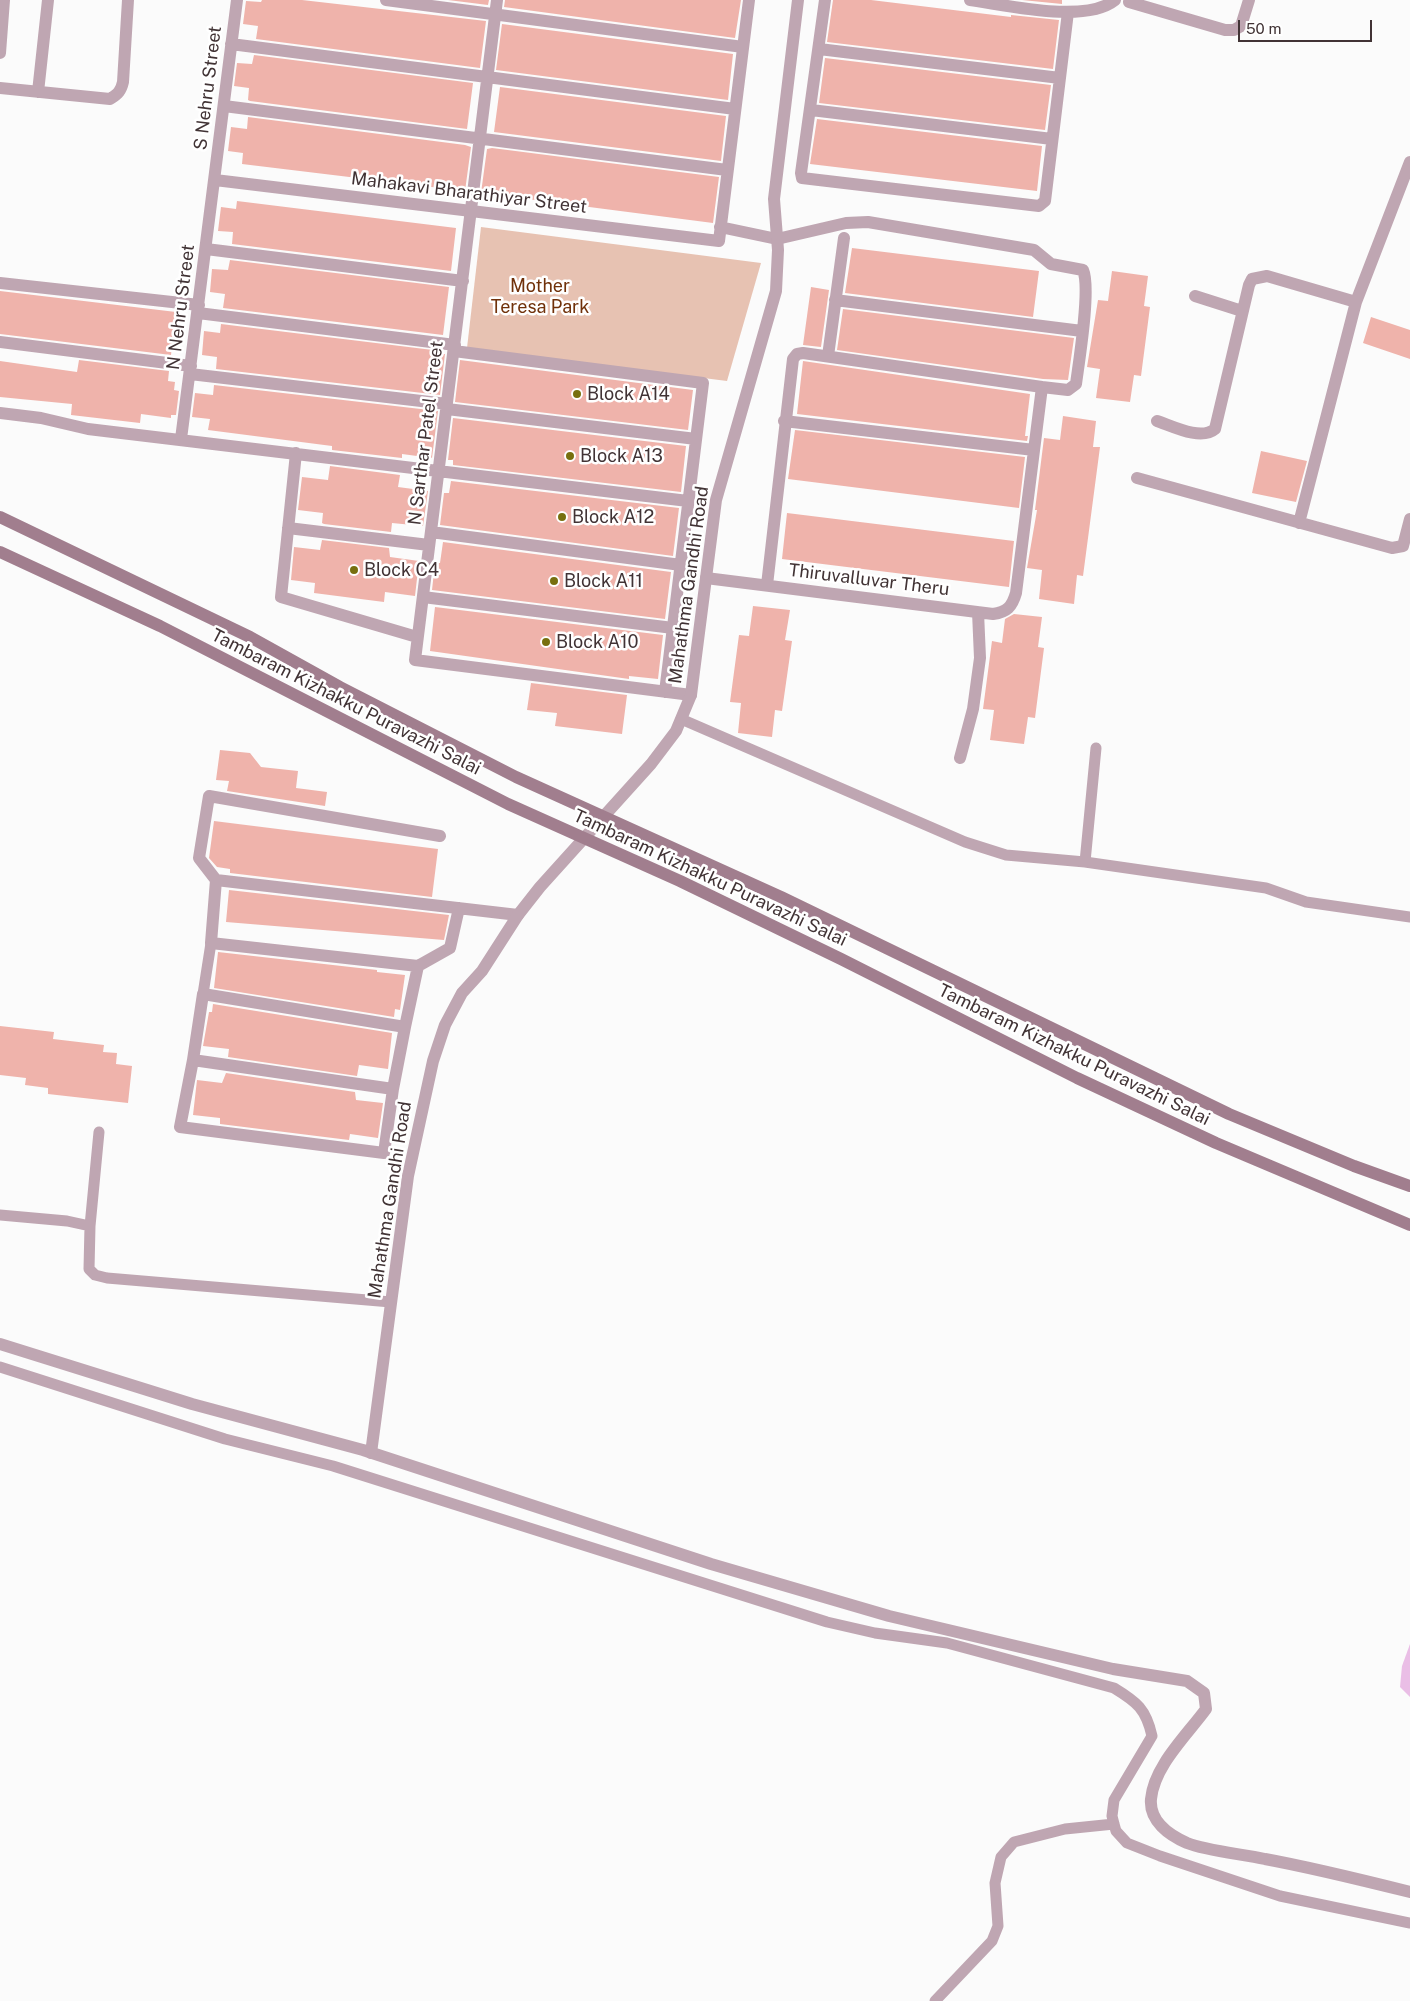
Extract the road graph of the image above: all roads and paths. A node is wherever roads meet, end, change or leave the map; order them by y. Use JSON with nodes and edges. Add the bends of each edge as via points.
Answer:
{"nodes":[{"id":1,"x":4,"y":0,"type":"edge"},
{"id":2,"x":48,"y":0,"type":"edge"},
{"id":3,"x":128,"y":0,"type":"edge"},
{"id":4,"x":237,"y":0,"type":"edge"},
{"id":5,"x":386,"y":0,"type":"edge"},
{"id":6,"x":497,"y":0,"type":"edge"},
{"id":7,"x":749,"y":0,"type":"edge"},
{"id":8,"x":798,"y":0,"type":"edge"},
{"id":9,"x":825,"y":0,"type":"edge"},
{"id":10,"x":970,"y":0,"type":"edge"},
{"id":11,"x":1115,"y":0,"type":"edge"},
{"id":12,"x":1249,"y":0,"type":"edge"},
{"id":13,"x":1129,"y":2,"type":"dead end"},
{"id":14,"x":1068,"y":12,"type":"junction"},
{"id":15,"x":495,"y":14,"type":"junction"},
{"id":16,"x":231,"y":44,"type":"junction"},
{"id":17,"x":743,"y":47,"type":"junction"},
{"id":18,"x":819,"y":49,"type":"junction"},
{"id":19,"x":0,"y":53,"type":"edge"},
{"id":20,"x":488,"y":78,"type":"junction"},
{"id":21,"x":1060,"y":78,"type":"junction"},
{"id":22,"x":0,"y":88,"type":"edge"},
{"id":23,"x":38,"y":92,"type":"junction"},
{"id":24,"x":224,"y":106,"type":"junction"},
{"id":25,"x":735,"y":109,"type":"junction"},
{"id":26,"x":811,"y":110,"type":"junction"},
{"id":27,"x":480,"y":138,"type":"junction"},
{"id":28,"x":1052,"y":139,"type":"junction"},
{"id":29,"x":1410,"y":162,"type":"edge"},
{"id":30,"x":727,"y":170,"type":"junction"},
{"id":31,"x":215,"y":180,"type":"junction"},
{"id":32,"x":472,"y":211,"type":"junction"},
{"id":33,"x":720,"y":227,"type":"junction"},
{"id":34,"x":844,"y":238,"type":"dead end"},
{"id":35,"x":777,"y":239,"type":"junction"},
{"id":36,"x":206,"y":249,"type":"junction"},
{"id":37,"x":463,"y":281,"type":"junction"},
{"id":38,"x":0,"y":283,"type":"edge"},
{"id":39,"x":1195,"y":296,"type":"dead end"},
{"id":40,"x":835,"y":300,"type":"junction"},
{"id":41,"x":1356,"y":302,"type":"junction"},
{"id":42,"x":198,"y":309,"type":"junction"},
{"id":43,"x":1242,"y":311,"type":"junction"},
{"id":44,"x":1082,"y":331,"type":"junction"},
{"id":45,"x":0,"y":342,"type":"edge"},
{"id":46,"x":454,"y":348,"type":"junction"},
{"id":47,"x":828,"y":356,"type":"junction"},
{"id":48,"x":190,"y":370,"type":"junction"},
{"id":49,"x":1042,"y":387,"type":"junction"},
{"id":50,"x":447,"y":406,"type":"junction"},
{"id":51,"x":0,"y":413,"type":"edge"},
{"id":52,"x":784,"y":421,"type":"junction"},
{"id":53,"x":1157,"y":421,"type":"dead end"},
{"id":54,"x":181,"y":439,"type":"junction"},
{"id":55,"x":696,"y":439,"type":"junction"},
{"id":56,"x":1034,"y":450,"type":"junction"},
{"id":57,"x":296,"y":454,"type":"junction"},
{"id":58,"x":439,"y":471,"type":"junction"},
{"id":59,"x":1137,"y":478,"type":"dead end"},
{"id":60,"x":688,"y":501,"type":"junction"},
{"id":61,"x":0,"y":517,"type":"edge"},
{"id":62,"x":1410,"y":519,"type":"edge"},
{"id":63,"x":1299,"y":523,"type":"junction"},
{"id":64,"x":288,"y":528,"type":"junction"},
{"id":65,"x":431,"y":532,"type":"junction"},
{"id":66,"x":429,"y":545,"type":"junction"},
{"id":67,"x":0,"y":552,"type":"edge"},
{"id":68,"x":681,"y":565,"type":"junction"},
{"id":69,"x":706,"y":578,"type":"junction"},
{"id":70,"x":766,"y":585,"type":"junction"},
{"id":71,"x":422,"y":597,"type":"junction"},
{"id":72,"x":978,"y":612,"type":"junction"},
{"id":73,"x":673,"y":628,"type":"junction"},
{"id":74,"x":417,"y":637,"type":"junction"},
{"id":75,"x":666,"y":692,"type":"junction"},
{"id":76,"x":691,"y":695,"type":"junction"},
{"id":77,"x":681,"y":719,"type":"junction"},
{"id":78,"x":1096,"y":748,"type":"dead end"},
{"id":79,"x":960,"y":758,"type":"dead end"},
{"id":80,"x":603,"y":817,"type":"junction"},
{"id":81,"x":440,"y":836,"type":"dead end"},
{"id":82,"x":583,"y":838,"type":"junction"},
{"id":83,"x":1086,"y":862,"type":"junction"},
{"id":84,"x":216,"y":880,"type":"junction"},
{"id":85,"x":459,"y":908,"type":"junction"},
{"id":86,"x":518,"y":915,"type":"junction"},
{"id":87,"x":1410,"y":917,"type":"edge"},
{"id":88,"x":210,"y":943,"type":"junction"},
{"id":89,"x":418,"y":966,"type":"junction"},
{"id":90,"x":203,"y":994,"type":"junction"},
{"id":91,"x":405,"y":1027,"type":"junction"},
{"id":92,"x":193,"y":1060,"type":"junction"},
{"id":93,"x":393,"y":1089,"type":"junction"},
{"id":94,"x":99,"y":1132,"type":"dead end"},
{"id":95,"x":1410,"y":1186,"type":"edge"},
{"id":96,"x":0,"y":1215,"type":"edge"},
{"id":97,"x":1410,"y":1225,"type":"edge"},
{"id":98,"x":90,"y":1226,"type":"junction"},
{"id":99,"x":391,"y":1302,"type":"junction"},
{"id":100,"x":0,"y":1344,"type":"edge"},
{"id":101,"x":0,"y":1367,"type":"edge"},
{"id":102,"x":371,"y":1453,"type":"junction"},
{"id":103,"x":1114,"y":1824,"type":"junction"},
{"id":104,"x":1410,"y":1892,"type":"edge"},
{"id":105,"x":1410,"y":1923,"type":"edge"},
{"id":106,"x":935,"y":2001,"type":"edge"}],
"edges":[{"from":1,"to":19,"type":"street"},
{"from":2,"to":23,"type":"street"},
{"from":3,"to":23,"type":"street","via":[[121,91],[110,98]]},
{"from":4,"to":16,"type":"street","name":"S Nehru Street"},
{"from":5,"to":15,"type":"street"},
{"from":6,"to":15,"type":"street","name":"N Sarthar Patel Street"},
{"from":7,"to":17,"type":"street"},
{"from":8,"to":35,"type":"street","name":"Mahathma Gandhi Road","via":[[776,172]]},
{"from":9,"to":18,"type":"street"},
{"from":10,"to":14,"type":"street"},
{"from":11,"to":14,"type":"street","via":[[1097,9]]},
{"from":12,"to":13,"type":"street","via":[[1241,26],[1234,30]]},
{"from":14,"to":21,"type":"street"},
{"from":15,"to":17,"type":"street"},
{"from":15,"to":20,"type":"street","name":"N Sarthar Patel Street"},
{"from":16,"to":20,"type":"street"},
{"from":16,"to":24,"type":"street","name":"S Nehru Street"},
{"from":17,"to":25,"type":"street"},
{"from":18,"to":21,"type":"street"},
{"from":18,"to":26,"type":"street"},
{"from":20,"to":25,"type":"street"},
{"from":20,"to":27,"type":"street","name":"N Sarthar Patel Street"},
{"from":21,"to":28,"type":"street"},
{"from":22,"to":23,"type":"street"},
{"from":24,"to":27,"type":"street"},
{"from":24,"to":31,"type":"street","name":"S Nehru Street"},
{"from":25,"to":30,"type":"street"},
{"from":26,"to":28,"type":"street"},
{"from":26,"to":28,"type":"street","via":[[801,173],[805,180],[1039,206],[1045,202]]},
{"from":27,"to":30,"type":"street"},
{"from":27,"to":32,"type":"street","name":"N Sarthar Patel Street"},
{"from":29,"to":41,"type":"street"},
{"from":30,"to":33,"type":"street"},
{"from":31,"to":32,"type":"street","name":"Mahakavi Bharathiyar Street"},
{"from":31,"to":36,"type":"street","name":"N Nehru Street"},
{"from":32,"to":33,"type":"street","name":"Mahakavi Bharathiyar Street","via":[[718,241]]},
{"from":32,"to":37,"type":"street","name":"N Sarthar Patel Street"},
{"from":33,"to":35,"type":"street"},
{"from":34,"to":40,"type":"street"},
{"from":35,"to":44,"type":"street","via":[[846,223],[868,222],[1034,250],[1051,264],[1083,270],[1086,276]]},
{"from":35,"to":69,"type":"street","name":"Mahathma Gandhi Road","via":[[776,291],[716,500]]},
{"from":36,"to":37,"type":"street"},
{"from":36,"to":42,"type":"street","name":"N Nehru Street"},
{"from":37,"to":46,"type":"street","name":"N Sarthar Patel Street"},
{"from":38,"to":42,"type":"street"},
{"from":39,"to":43,"type":"street"},
{"from":40,"to":44,"type":"street"},
{"from":40,"to":47,"type":"street"},
{"from":41,"to":43,"type":"street","via":[[1259,276],[1248,285]]},
{"from":41,"to":63,"type":"street"},
{"from":42,"to":46,"type":"street"},
{"from":42,"to":48,"type":"street","name":"N Nehru Street"},
{"from":43,"to":53,"type":"street","via":[[1215,429],[1202,434]]},
{"from":44,"to":49,"type":"street","via":[[1076,384],[1068,390]]},
{"from":45,"to":48,"type":"street"},
{"from":46,"to":50,"type":"street","name":"N Sarthar Patel Street"},
{"from":46,"to":55,"type":"street","via":[[703,383]]},
{"from":47,"to":49,"type":"street"},
{"from":47,"to":52,"type":"street","via":[[797,354],[793,359]]},
{"from":48,"to":50,"type":"street"},
{"from":48,"to":54,"type":"street","name":"N Nehru Street"},
{"from":49,"to":56,"type":"street"},
{"from":50,"to":55,"type":"street"},
{"from":50,"to":58,"type":"street","name":"N Sarthar Patel Street"},
{"from":51,"to":54,"type":"street","via":[[88,429]]},
{"from":52,"to":56,"type":"street"},
{"from":52,"to":70,"type":"street"},
{"from":54,"to":57,"type":"street"},
{"from":55,"to":60,"type":"street"},
{"from":56,"to":72,"type":"street","name":"Thiruvalluvar Theru","via":[[1016,593],[1009,608],[1002,613]]},
{"from":57,"to":58,"type":"street"},
{"from":57,"to":64,"type":"street"},
{"from":58,"to":60,"type":"street"},
{"from":58,"to":65,"type":"street","name":"N Sarthar Patel Street"},
{"from":59,"to":63,"type":"street"},
{"from":60,"to":68,"type":"street"},
{"from":61,"to":80,"type":"main road","name":"Tambaram Kizhakku Puravazhi Salai","via":[[176,600],[516,777]]},
{"from":62,"to":63,"type":"street","via":[[1402,546],[1392,548]]},
{"from":64,"to":66,"type":"street"},
{"from":64,"to":74,"type":"street","via":[[281,597]]},
{"from":65,"to":66,"type":"street","name":"N Sarthar Patel Street"},
{"from":65,"to":68,"type":"street"},
{"from":66,"to":71,"type":"street","name":"N Sarthar Patel Street"},
{"from":67,"to":82,"type":"main road","name":"Tambaram Kizhakku Puravazhi Salai","via":[[160,626],[398,749]]},
{"from":68,"to":73,"type":"street"},
{"from":69,"to":70,"type":"street","name":"Thiruvalluvar Theru"},
{"from":69,"to":76,"type":"street","name":"Mahathma Gandhi Road"},
{"from":70,"to":72,"type":"street","name":"Thiruvalluvar Theru"},
{"from":71,"to":73,"type":"street"},
{"from":71,"to":74,"type":"street","name":"N Sarthar Patel Street"},
{"from":72,"to":79,"type":"street","via":[[980,658],[973,709]]},
{"from":73,"to":75,"type":"street"},
{"from":74,"to":75,"type":"street","name":"N Sarthar Patel Street","via":[[414,660]]},
{"from":75,"to":76,"type":"street"},
{"from":76,"to":77,"type":"street","name":"Mahathma Gandhi Road"},
{"from":77,"to":80,"type":"street","name":"Mahathma Gandhi Road","via":[[651,764]]},
{"from":77,"to":83,"type":"lane","via":[[965,842],[1006,855]]},
{"from":78,"to":83,"type":"lane"},
{"from":80,"to":82,"type":"street","name":"Mahathma Gandhi Road"},
{"from":80,"to":95,"type":"main road","name":"Tambaram Kizhakku Puravazhi Salai","via":[[789,901],[1229,1114]]},
{"from":81,"to":84,"type":"street","via":[[209,796],[199,858]]},
{"from":82,"to":86,"type":"street","name":"Mahathma Gandhi Road"},
{"from":82,"to":97,"type":"main road","name":"Tambaram Kizhakku Puravazhi Salai","via":[[841,959],[1216,1143]]},
{"from":83,"to":87,"type":"lane","via":[[1266,888],[1306,902]]},
{"from":84,"to":85,"type":"street"},
{"from":84,"to":88,"type":"street"},
{"from":85,"to":86,"type":"street"},
{"from":85,"to":89,"type":"street","via":[[450,948]]},
{"from":86,"to":99,"type":"street","name":"Mahathma Gandhi Road","via":[[482,971],[454,1004],[433,1061],[408,1176]]},
{"from":88,"to":89,"type":"street"},
{"from":88,"to":90,"type":"lane"},
{"from":89,"to":91,"type":"street"},
{"from":90,"to":91,"type":"street"},
{"from":90,"to":92,"type":"street"},
{"from":91,"to":93,"type":"street"},
{"from":92,"to":93,"type":"street"},
{"from":92,"to":93,"type":"street","via":[[180,1127],[384,1153]]},
{"from":94,"to":98,"type":"lane"},
{"from":96,"to":98,"type":"lane"},
{"from":98,"to":99,"type":"lane","via":[[89,1269],[95,1275]]},
{"from":99,"to":102,"type":"street","name":"Mahathma Gandhi Road"},
{"from":100,"to":102,"type":"street","via":[[192,1404]]},
{"from":101,"to":103,"type":"lane","via":[[224,1439],[332,1466],[827,1622],[875,1633],[947,1643],[1114,1688],[1136,1702],[1148,1718],[1152,1736],[1114,1800]]},
{"from":102,"to":104,"type":"street","via":[[711,1564],[889,1616],[1187,1682],[1204,1693],[1206,1709],[1155,1783],[1151,1800],[1154,1818],[1164,1829],[1189,1844],[1329,1871]]},
{"from":103,"to":105,"type":"lane","via":[[1127,1843],[1160,1856],[1280,1896]]},
{"from":103,"to":106,"type":"lane","via":[[1066,1829],[1014,1842],[1001,1857],[995,1883],[998,1926],[992,1941]]}]}
